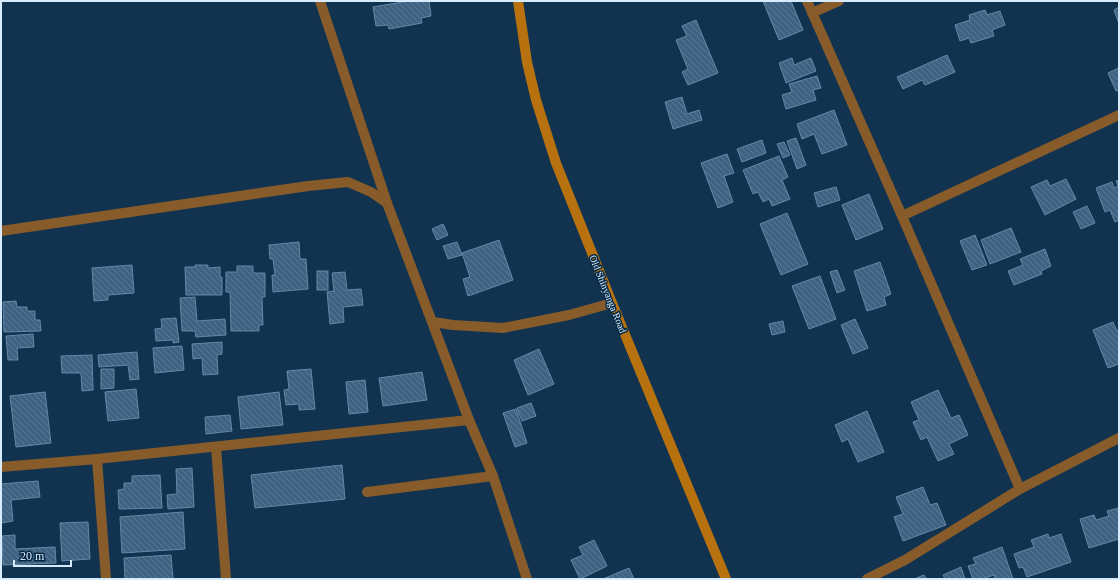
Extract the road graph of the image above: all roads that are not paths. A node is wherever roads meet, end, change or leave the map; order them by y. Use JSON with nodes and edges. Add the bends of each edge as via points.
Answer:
{"nodes":[{"id":1,"x":320,"y":1,"type":"edge"},
{"id":2,"x":518,"y":1,"type":"edge"},
{"id":3,"x":807,"y":1,"type":"edge"},
{"id":4,"x":839,"y":1,"type":"edge"},
{"id":5,"x":812,"y":14,"type":"junction"},
{"id":6,"x":1119,"y":115,"type":"edge"},
{"id":7,"x":387,"y":203,"type":"junction"},
{"id":8,"x":902,"y":216,"type":"junction"},
{"id":9,"x":1,"y":231,"type":"edge"},
{"id":10,"x":612,"y":303,"type":"junction"},
{"id":11,"x":433,"y":322,"type":"junction"},
{"id":12,"x":469,"y":420,"type":"junction"},
{"id":13,"x":1119,"y":438,"type":"edge"},
{"id":14,"x":216,"y":447,"type":"junction"},
{"id":15,"x":97,"y":459,"type":"junction"},
{"id":16,"x":1,"y":467,"type":"edge"},
{"id":17,"x":493,"y":476,"type":"junction"},
{"id":18,"x":1020,"y":489,"type":"junction"},
{"id":19,"x":367,"y":492,"type":"dead end"},
{"id":20,"x":106,"y":579,"type":"edge"},
{"id":21,"x":226,"y":579,"type":"edge"},
{"id":22,"x":527,"y":579,"type":"edge"},
{"id":23,"x":726,"y":579,"type":"edge"},
{"id":24,"x":866,"y":579,"type":"edge"}],
"edges":[{"from":1,"to":7,"type":"street"},
{"from":2,"to":10,"type":"main road","name":"Old Shinyanga Road","via":[[527,62],[536,100],[556,163]]},
{"from":3,"to":5,"type":"street"},
{"from":4,"to":5,"type":"street"},
{"from":5,"to":8,"type":"street"},
{"from":6,"to":8,"type":"street"},
{"from":7,"to":9,"type":"street","via":[[372,192],[348,182]]},
{"from":7,"to":11,"type":"street"},
{"from":8,"to":18,"type":"street"},
{"from":10,"to":11,"type":"street","via":[[569,315],[502,328],[453,326]]},
{"from":10,"to":23,"type":"main road","name":"Old Shinyanga Road"},
{"from":11,"to":12,"type":"street"},
{"from":12,"to":14,"type":"street"},
{"from":12,"to":17,"type":"street"},
{"from":13,"to":18,"type":"street"},
{"from":14,"to":15,"type":"street"},
{"from":14,"to":21,"type":"street"},
{"from":15,"to":16,"type":"street"},
{"from":15,"to":20,"type":"street"},
{"from":17,"to":19,"type":"street"},
{"from":17,"to":22,"type":"street"},
{"from":18,"to":24,"type":"street","via":[[912,556]]}]}
